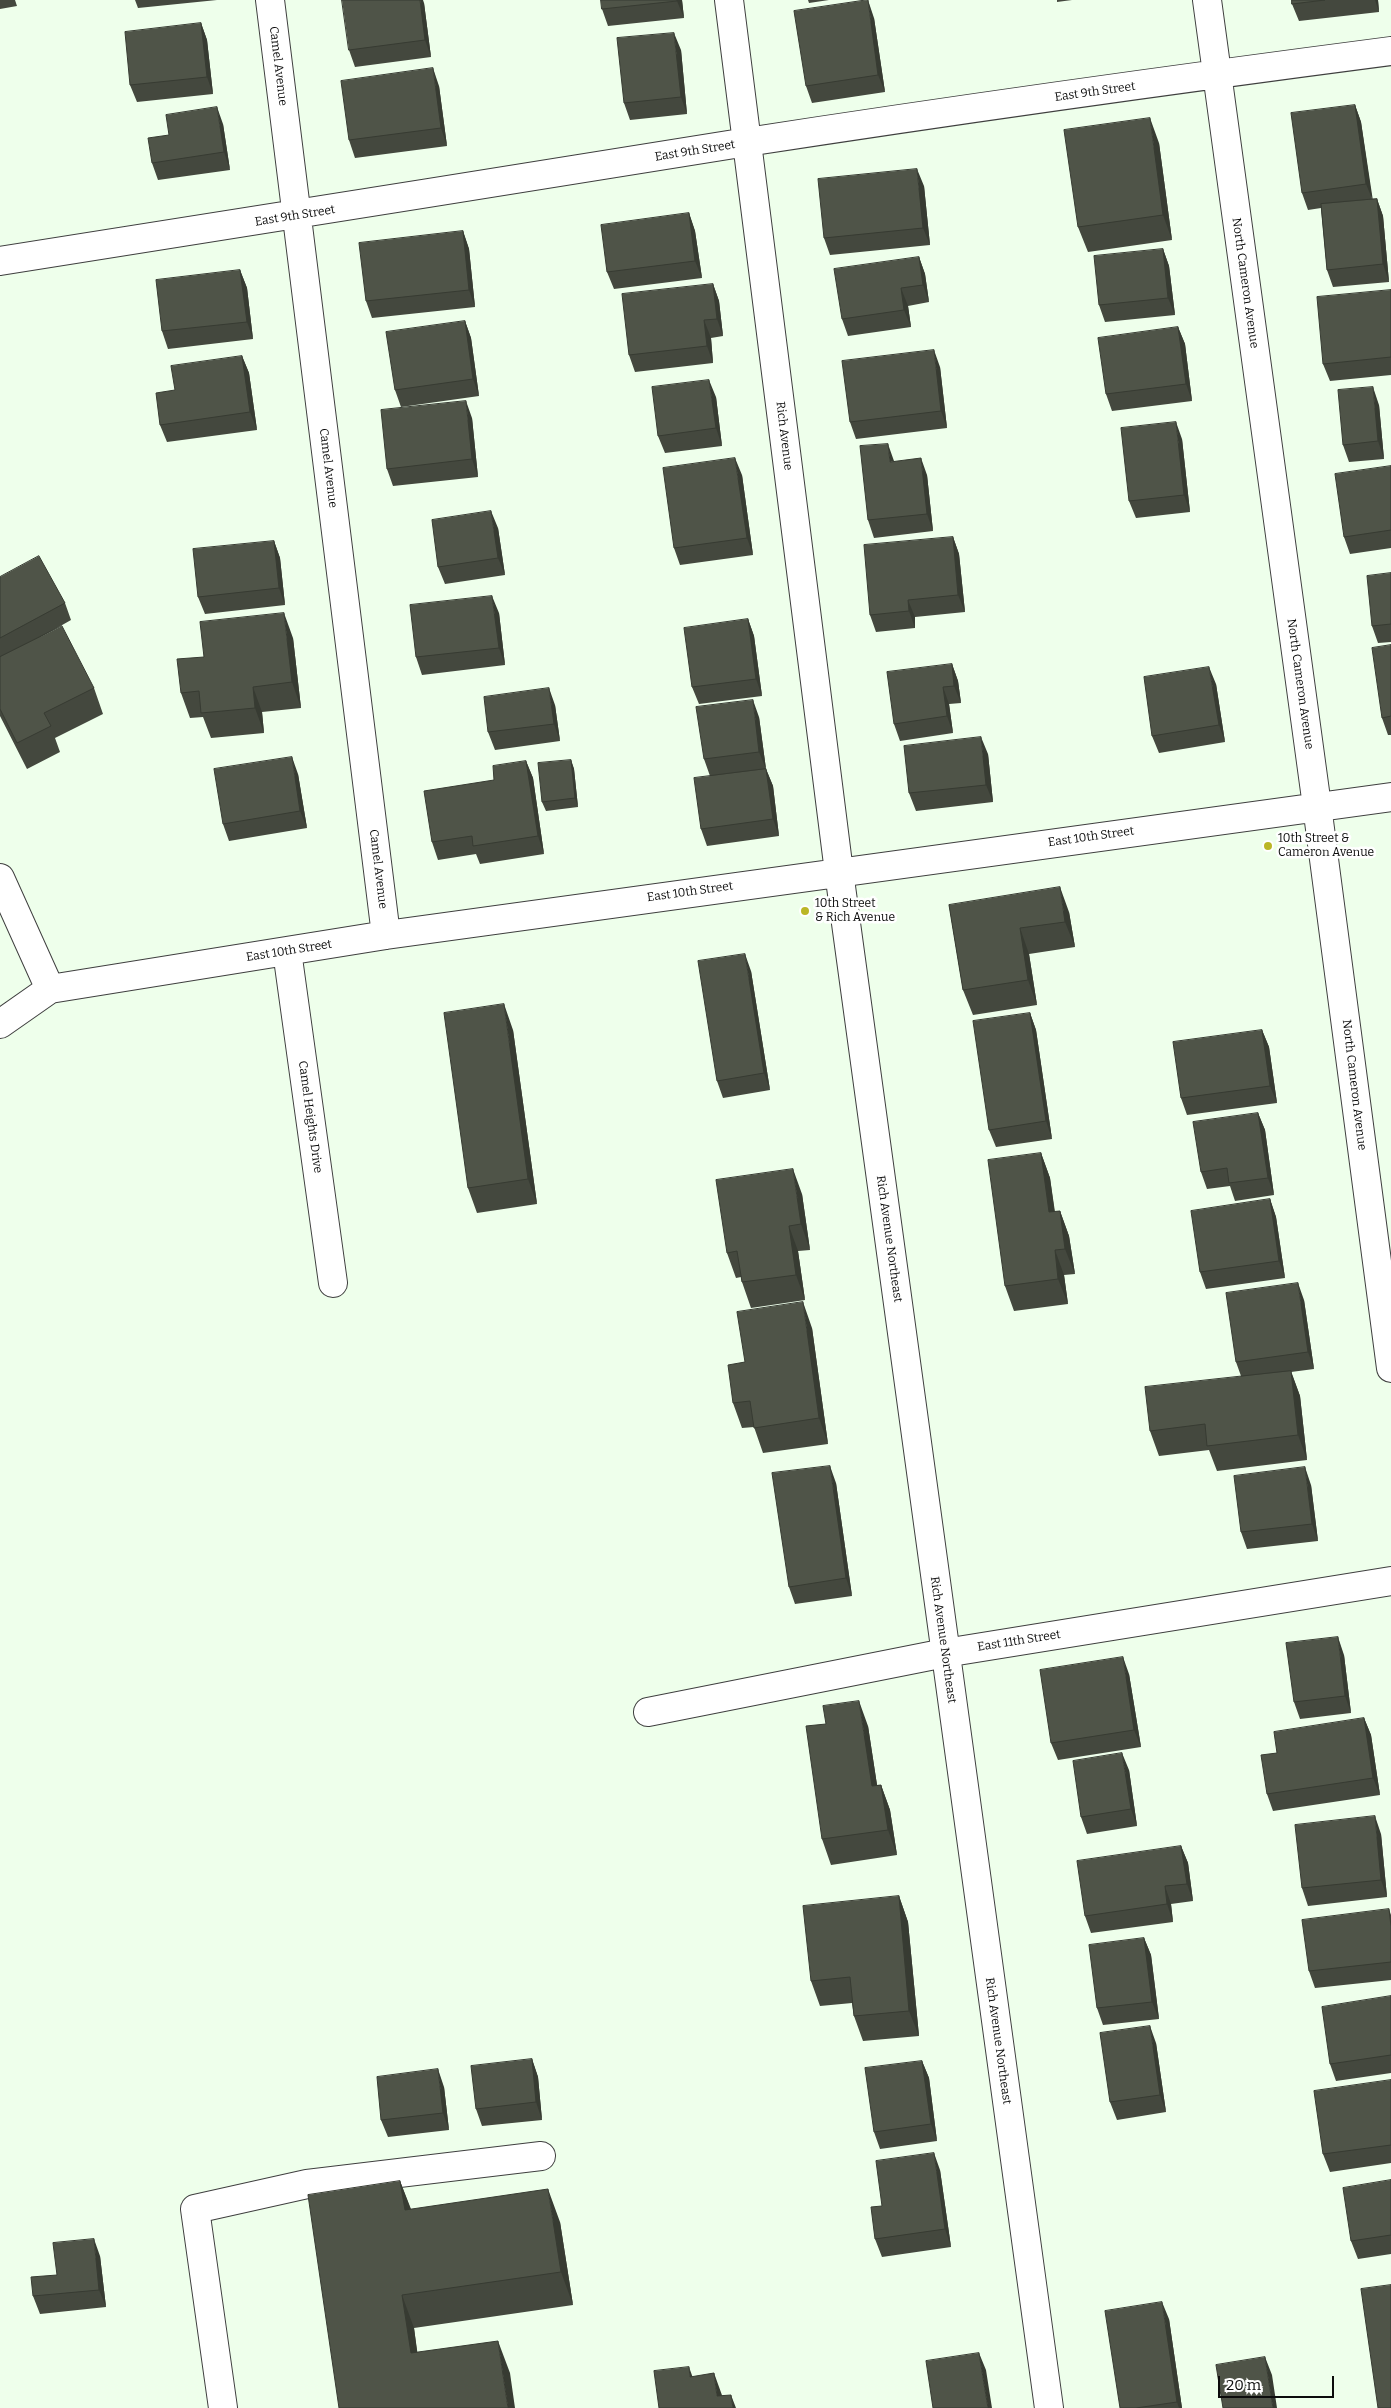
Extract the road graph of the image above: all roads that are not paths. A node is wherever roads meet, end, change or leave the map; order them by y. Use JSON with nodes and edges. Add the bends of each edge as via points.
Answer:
{"nodes":[{"id":1,"x":270,"y":0,"type":"edge"},
{"id":2,"x":729,"y":0,"type":"edge"},
{"id":3,"x":1207,"y":0,"type":"edge"},
{"id":4,"x":1391,"y":51,"type":"edge"},
{"id":5,"x":1216,"y":74,"type":"junction"},
{"id":6,"x":747,"y":142,"type":"junction"},
{"id":7,"x":296,"y":216,"type":"junction"},
{"id":8,"x":0,"y":261,"type":"edge"},
{"id":9,"x":1391,"y":797,"type":"edge"},
{"id":10,"x":1317,"y":806,"type":"junction"},
{"id":11,"x":838,"y":872,"type":"junction"},
{"id":12,"x":0,"y":878,"type":"edge"},
{"id":13,"x":386,"y":935,"type":"junction"},
{"id":14,"x":287,"y":951,"type":"junction"},
{"id":15,"x":50,"y":989,"type":"junction"},
{"id":16,"x":0,"y":1024,"type":"edge"},
{"id":17,"x":334,"y":1283,"type":"dead end"},
{"id":18,"x":1391,"y":1368,"type":"edge"},
{"id":19,"x":1391,"y":1581,"type":"edge"},
{"id":20,"x":945,"y":1653,"type":"junction"},
{"id":21,"x":648,"y":1712,"type":"dead end"},
{"id":22,"x":541,"y":2156,"type":"dead end"},
{"id":23,"x":223,"y":2408,"type":"edge"},
{"id":24,"x":1049,"y":2408,"type":"edge"}],
"edges":[{"from":1,"to":7,"type":"street","name":"Camel Avenue"},
{"from":2,"to":6,"type":"street","name":"Rich Avenue"},
{"from":3,"to":5,"type":"street","name":"North Cameron Avenue"},
{"from":4,"to":5,"type":"street","name":"East 9th Street"},
{"from":5,"to":6,"type":"street","name":"East 9th Street"},
{"from":5,"to":10,"type":"street","name":"North Cameron Avenue"},
{"from":6,"to":7,"type":"street","name":"East 9th Street"},
{"from":6,"to":11,"type":"street","name":"Rich Avenue"},
{"from":7,"to":8,"type":"street","name":"East 9th Street"},
{"from":7,"to":13,"type":"street","name":"Camel Avenue"},
{"from":9,"to":10,"type":"street","name":"East 10th Street"},
{"from":10,"to":11,"type":"street","name":"East 10th Street"},
{"from":10,"to":18,"type":"street","name":"North Cameron Avenue"},
{"from":11,"to":13,"type":"street","name":"East 10th Street"},
{"from":11,"to":20,"type":"street","name":"Rich Avenue Northeast"},
{"from":12,"to":15,"type":"street"},
{"from":13,"to":14,"type":"street","name":"East 10th Street"},
{"from":14,"to":15,"type":"street","name":"East 10th Street"},
{"from":14,"to":17,"type":"street","name":"Camel Heights Drive"},
{"from":15,"to":16,"type":"street","name":"East 10th Street"},
{"from":19,"to":20,"type":"street","name":"East 11th Street"},
{"from":20,"to":21,"type":"street","name":"East 11th Street"},
{"from":20,"to":24,"type":"street","name":"Rich Avenue Northeast"},
{"from":22,"to":23,"type":"street","via":[[307,2184],[195,2209]]}]}
